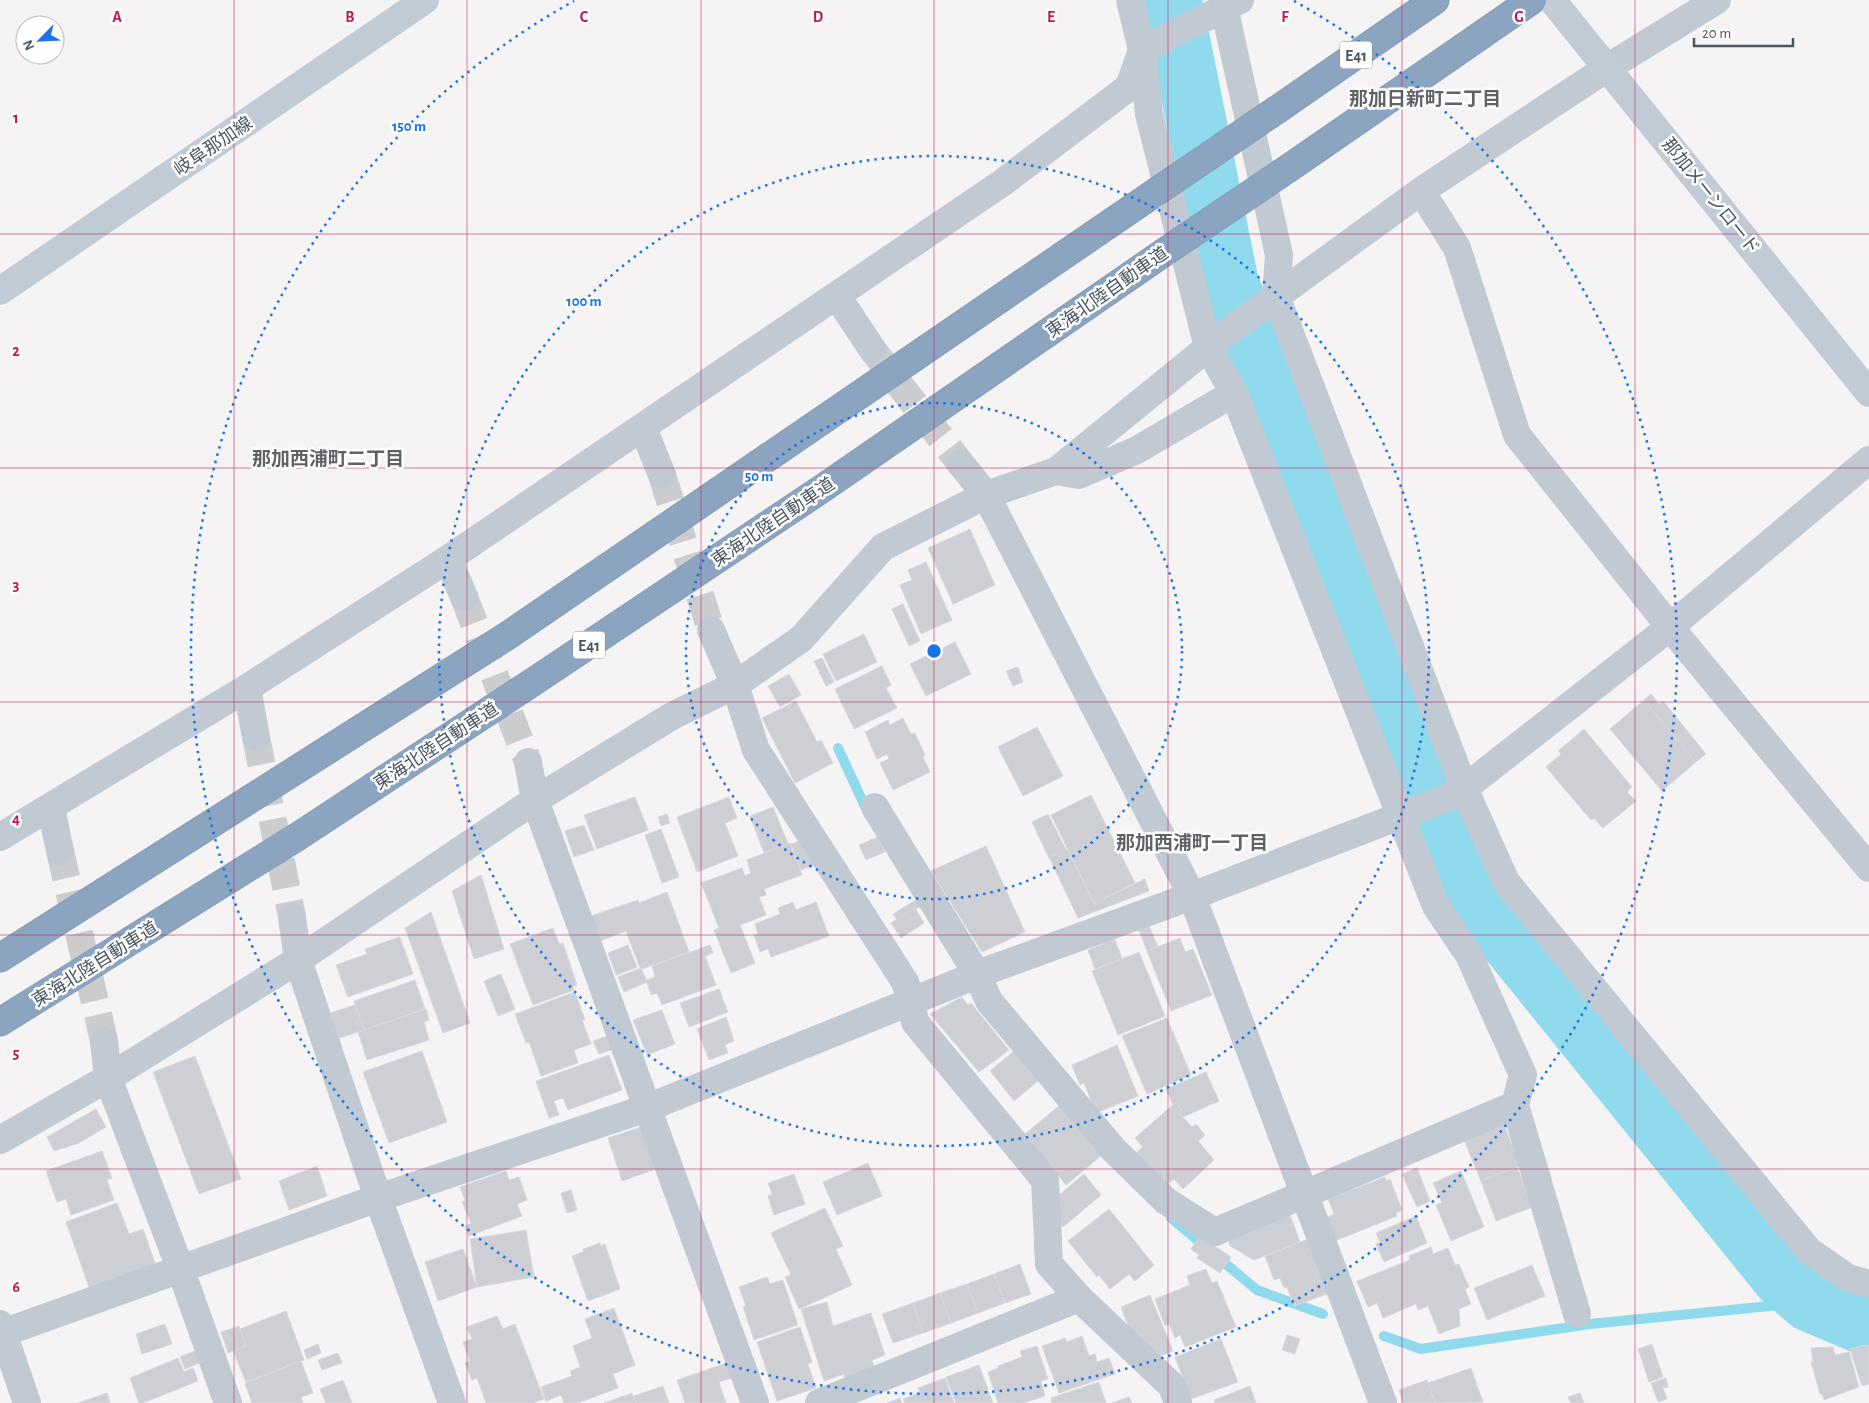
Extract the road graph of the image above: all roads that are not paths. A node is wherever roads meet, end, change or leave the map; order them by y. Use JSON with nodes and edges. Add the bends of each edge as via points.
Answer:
{"nodes":[{"id":1,"x":425,"y":0,"type":"edge"},
{"id":2,"x":1130,"y":0,"type":"edge"},
{"id":3,"x":1435,"y":0,"type":"edge"},
{"id":4,"x":1532,"y":0,"type":"edge"},
{"id":5,"x":1552,"y":0,"type":"edge"},
{"id":6,"x":1717,"y":0,"type":"edge"},
{"id":7,"x":1223,"y":8,"type":"edge"},
{"id":8,"x":1142,"y":50,"type":"junction"},
{"id":9,"x":1607,"y":68,"type":"junction"},
{"id":10,"x":1421,"y":191,"type":"junction"},
{"id":11,"x":0,"y":291,"type":"edge"},
{"id":12,"x":837,"y":296,"type":"junction"},
{"id":13,"x":1270,"y":300,"type":"junction"},
{"id":14,"x":1215,"y":342,"type":"junction"},
{"id":15,"x":872,"y":349,"type":"tunnel mouth"},
{"id":16,"x":1234,"y":393,"type":"junction"},
{"id":17,"x":1869,"y":393,"type":"edge"},
{"id":18,"x":643,"y":428,"type":"junction"},
{"id":19,"x":1869,"y":460,"type":"edge"},
{"id":20,"x":961,"y":464,"type":"tunnel mouth"},
{"id":21,"x":1056,"y":471,"type":"junction"},
{"id":22,"x":662,"y":475,"type":"tunnel mouth"},
{"id":23,"x":986,"y":496,"type":"junction"},
{"id":24,"x":448,"y":560,"type":"junction"},
{"id":25,"x":464,"y":598,"type":"tunnel mouth"},
{"id":26,"x":1670,"y":627,"type":"junction"},
{"id":27,"x":711,"y":630,"type":"tunnel mouth"},
{"id":28,"x":735,"y":685,"type":"junction"},
{"id":29,"x":247,"y":688,"type":"junction"},
{"id":30,"x":256,"y":737,"type":"tunnel mouth"},
{"id":31,"x":528,"y":762,"type":"tunnel mouth"},
{"id":32,"x":1461,"y":791,"type":"junction"},
{"id":33,"x":535,"y":800,"type":"junction"},
{"id":34,"x":875,"y":807,"type":"dead end"},
{"id":35,"x":51,"y":808,"type":"junction"},
{"id":36,"x":1407,"y":813,"type":"junction"},
{"id":37,"x":0,"y":837,"type":"edge"},
{"id":38,"x":60,"y":851,"type":"tunnel mouth"},
{"id":39,"x":1869,"y":868,"type":"edge"},
{"id":40,"x":1192,"y":896,"type":"junction"},
{"id":41,"x":292,"y":917,"type":"tunnel mouth"},
{"id":42,"x":0,"y":958,"type":"edge"},
{"id":43,"x":298,"y":960,"type":"junction"},
{"id":44,"x":977,"y":974,"type":"junction"},
{"id":45,"x":911,"y":1000,"type":"junction"},
{"id":46,"x":0,"y":1022,"type":"edge"},
{"id":47,"x":104,"y":1041,"type":"tunnel mouth"},
{"id":48,"x":108,"y":1078,"type":"junction"},
{"id":49,"x":1515,"y":1105,"type":"junction"},
{"id":50,"x":647,"y":1108,"type":"junction"},
{"id":51,"x":0,"y":1140,"type":"edge"},
{"id":52,"x":1304,"y":1193,"type":"junction"},
{"id":53,"x":378,"y":1198,"type":"junction"},
{"id":54,"x":180,"y":1268,"type":"junction"},
{"id":55,"x":1869,"y":1284,"type":"edge"},
{"id":56,"x":1080,"y":1298,"type":"junction"},
{"id":57,"x":1577,"y":1314,"type":"dead end"},
{"id":58,"x":1,"y":1330,"type":"edge"},
{"id":59,"x":27,"y":1403,"type":"edge"},
{"id":60,"x":228,"y":1403,"type":"edge"},
{"id":61,"x":452,"y":1403,"type":"edge"},
{"id":62,"x":755,"y":1403,"type":"edge"},
{"id":63,"x":819,"y":1403,"type":"edge"},
{"id":64,"x":1178,"y":1403,"type":"edge"},
{"id":65,"x":1383,"y":1403,"type":"edge"}],
"edges":[{"from":1,"to":11,"type":"main road","name":"岐阜那加線"},
{"from":2,"to":8,"type":"street"},
{"from":3,"to":42,"type":"highway","number":"E41","bridge":true,"via":[[507,636]]},
{"from":4,"to":46,"type":"highway","name":"東海北陸自動車道","number":"E41","bridge":true,"via":[[823,488],[534,682],[298,837]]},
{"from":5,"to":9,"type":"main road","name":"那加メーンロード"},
{"from":6,"to":9,"type":"street"},
{"from":7,"to":8,"type":"street"},
{"from":7,"to":13,"type":"street","via":[[1280,255]]},
{"from":8,"to":12,"type":"street","via":[[1129,87],[1002,183]]},
{"from":8,"to":14,"type":"street","via":[[1149,114]]},
{"from":9,"to":10,"type":"street"},
{"from":9,"to":17,"type":"main road","name":"那加メーンロード"},
{"from":10,"to":13,"type":"street"},
{"from":10,"to":26,"type":"street","via":[[1457,248],[1517,436]]},
{"from":12,"to":15,"type":"street"},
{"from":12,"to":18,"type":"street"},
{"from":13,"to":14,"type":"street"},
{"from":13,"to":32,"type":"street"},
{"from":14,"to":16,"type":"street"},
{"from":14,"to":21,"type":"street"},
{"from":16,"to":21,"type":"street","via":[[1137,450],[1079,475]]},
{"from":16,"to":36,"type":"street"},
{"from":18,"to":22,"type":"street"},
{"from":18,"to":24,"type":"street"},
{"from":19,"to":26,"type":"street"},
{"from":20,"to":23,"type":"street"},
{"from":21,"to":23,"type":"street"},
{"from":23,"to":28,"type":"street","via":[[883,547],[801,639]]},
{"from":23,"to":40,"type":"street"},
{"from":24,"to":25,"type":"street"},
{"from":24,"to":29,"type":"street"},
{"from":26,"to":32,"type":"street"},
{"from":26,"to":39,"type":"street"},
{"from":27,"to":28,"type":"street"},
{"from":28,"to":33,"type":"street","via":[[672,716]]},
{"from":28,"to":45,"type":"street","via":[[756,750],[905,982]]},
{"from":29,"to":30,"type":"street"},
{"from":29,"to":35,"type":"street"},
{"from":31,"to":33,"type":"street"},
{"from":32,"to":36,"type":"street"},
{"from":32,"to":55,"type":"street","via":[[1512,890],[1809,1251],[1848,1278]]},
{"from":33,"to":43,"type":"street"},
{"from":33,"to":50,"type":"street"},
{"from":34,"to":44,"type":"street"},
{"from":35,"to":37,"type":"street"},
{"from":35,"to":38,"type":"street"},
{"from":36,"to":40,"type":"street"},
{"from":36,"to":49,"type":"street","via":[[1436,906],[1469,955],[1523,1075]]},
{"from":40,"to":44,"type":"street"},
{"from":40,"to":52,"type":"street"},
{"from":41,"to":43,"type":"street"},
{"from":43,"to":48,"type":"street"},
{"from":43,"to":53,"type":"street"},
{"from":44,"to":45,"type":"street"},
{"from":44,"to":52,"type":"street","via":[[989,1001],[1113,1149],[1166,1201],[1215,1232]]},
{"from":45,"to":50,"type":"street"},
{"from":45,"to":56,"type":"street","via":[[916,1022],[1046,1180],[1048,1264]]},
{"from":47,"to":48,"type":"street"},
{"from":48,"to":51,"type":"street"},
{"from":48,"to":54,"type":"street"},
{"from":49,"to":52,"type":"street"},
{"from":49,"to":57,"type":"street"},
{"from":50,"to":53,"type":"street"},
{"from":50,"to":62,"type":"street"},
{"from":52,"to":65,"type":"street"},
{"from":53,"to":54,"type":"street"},
{"from":53,"to":61,"type":"street"},
{"from":54,"to":58,"type":"street"},
{"from":54,"to":60,"type":"street"},
{"from":56,"to":63,"type":"street"},
{"from":56,"to":64,"type":"street","via":[[1172,1386]]},
{"from":58,"to":59,"type":"street"}]}
